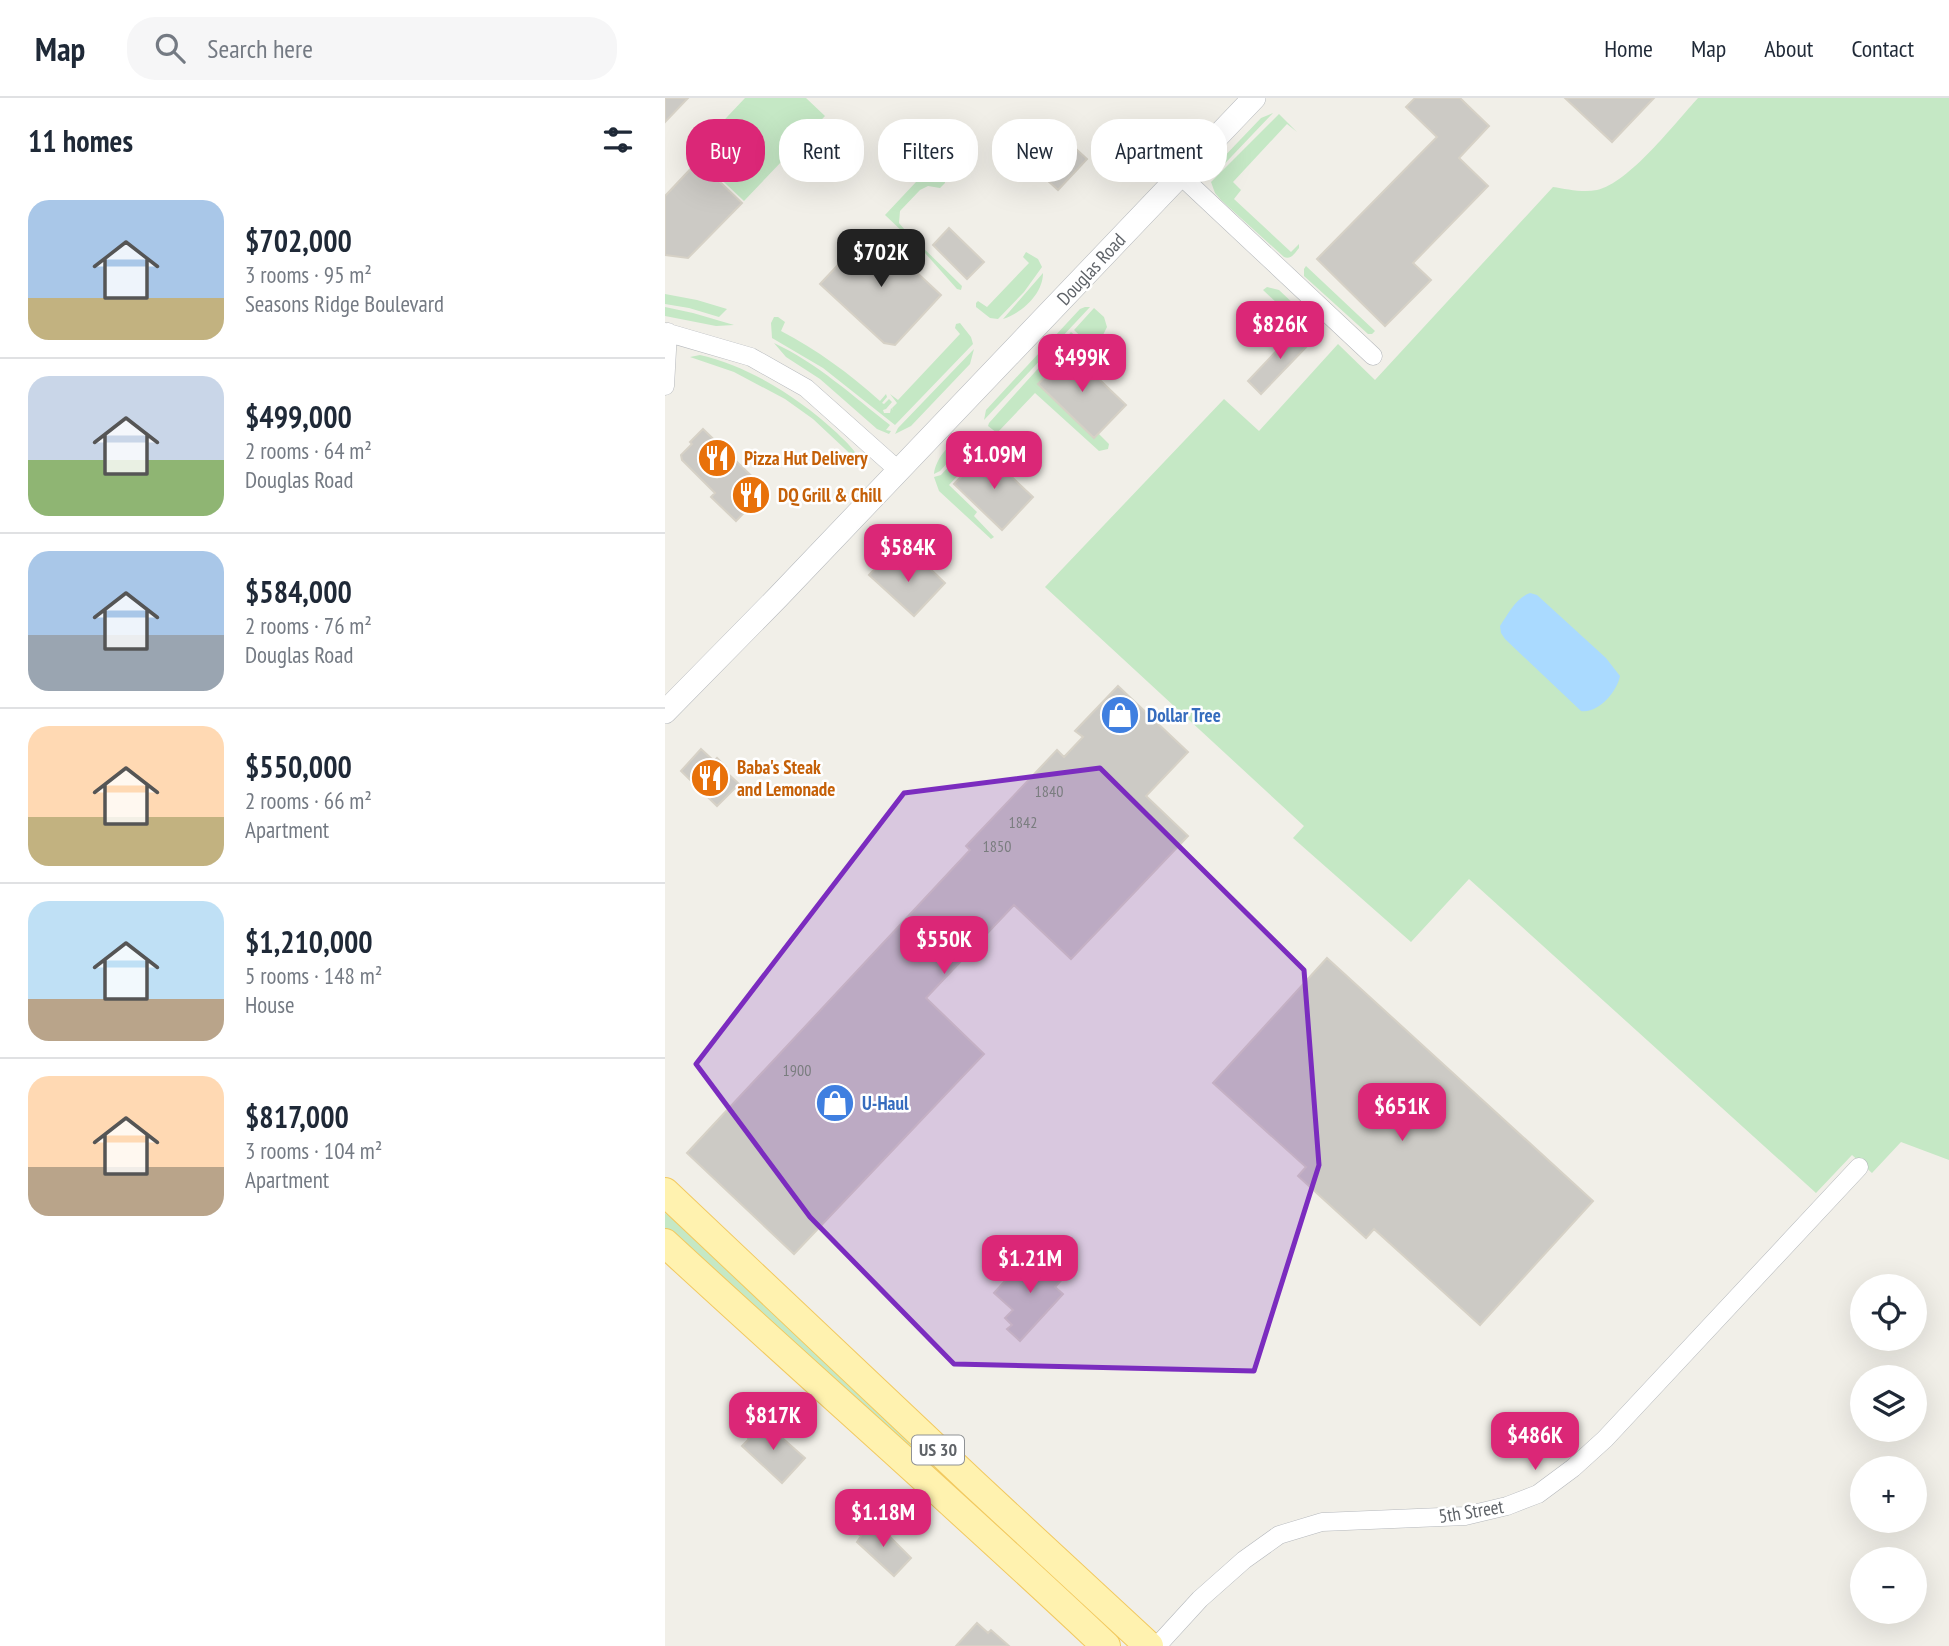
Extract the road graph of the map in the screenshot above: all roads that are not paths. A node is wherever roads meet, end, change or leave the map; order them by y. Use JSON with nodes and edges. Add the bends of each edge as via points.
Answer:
{"nodes":[{"id":1,"x":1254,"y":98,"type":"edge"},
{"id":2,"x":1227,"y":126,"type":"edge"},
{"id":3,"x":1173,"y":182,"type":"edge"},
{"id":4,"x":1187,"y":182,"type":"edge"},
{"id":5,"x":667,"y":332,"type":"edge"},
{"id":6,"x":1373,"y":356,"type":"dead end"},
{"id":7,"x":665,"y":386,"type":"edge"},
{"id":8,"x":898,"y":470,"type":"junction"},
{"id":9,"x":665,"y":712,"type":"edge"},
{"id":10,"x":1860,"y":1167,"type":"dead end"},
{"id":11,"x":665,"y":1192,"type":"edge"},
{"id":12,"x":665,"y":1243,"type":"edge"},
{"id":13,"x":1106,"y":1646,"type":"edge"},
{"id":14,"x":1149,"y":1646,"type":"edge"},
{"id":15,"x":1157,"y":1646,"type":"edge"}],
"edges":[{"from":1,"to":2,"type":"street","name":"Douglas Road"},
{"from":3,"to":8,"type":"street","name":"Douglas Road"},
{"from":4,"to":6,"type":"street"},
{"from":5,"to":7,"type":"street"},
{"from":5,"to":8,"type":"street","via":[[751,357],[806,388]]},
{"from":8,"to":9,"type":"street","name":"Douglas Road"},
{"from":10,"to":15,"type":"street","name":"5th Street","via":[[1605,1439],[1538,1494],[1465,1516],[1322,1522],[1279,1535],[1206,1594]]},
{"from":11,"to":14,"type":"main road","number":"US 30"},
{"from":12,"to":13,"type":"main road","number":"US 30"}]}
